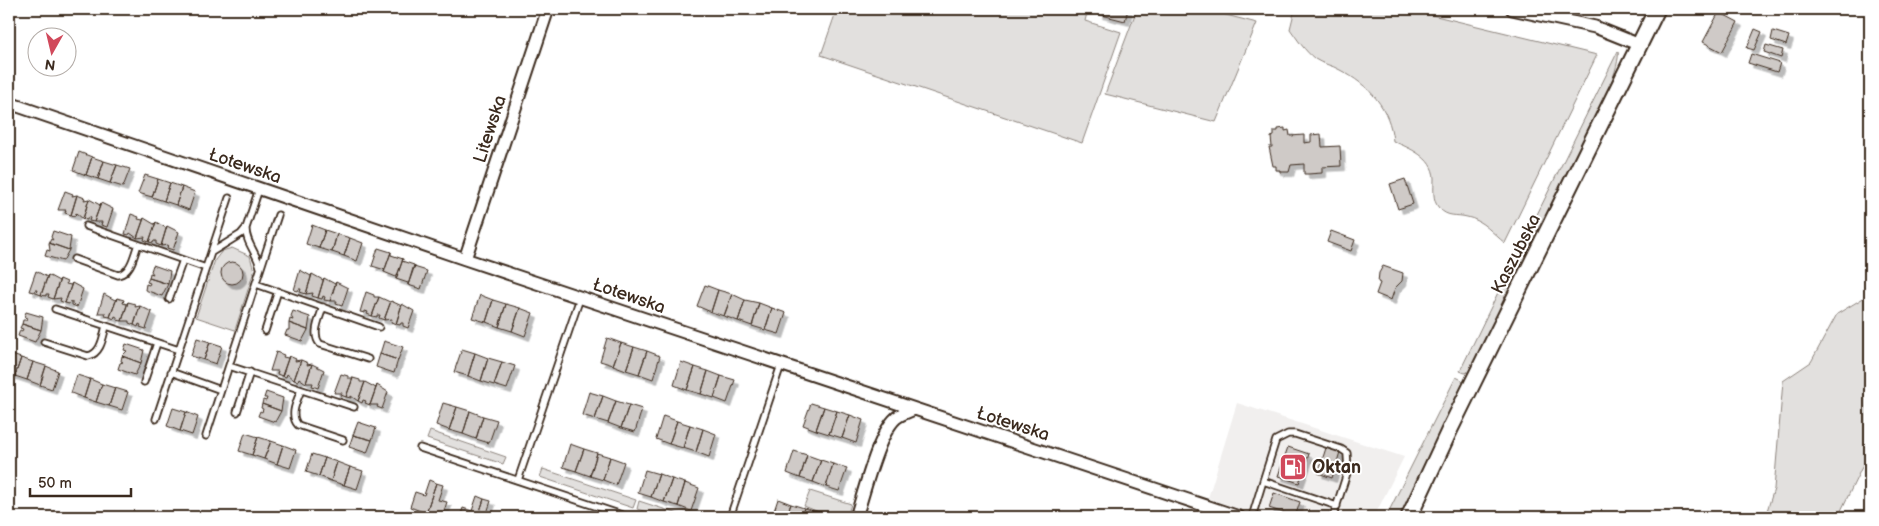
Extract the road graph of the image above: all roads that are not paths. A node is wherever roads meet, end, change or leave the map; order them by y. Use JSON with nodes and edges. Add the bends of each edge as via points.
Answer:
{"nodes":[{"id":1,"x":548,"y":9,"type":"edge"},
{"id":2,"x":1512,"y":9,"type":"edge"},
{"id":3,"x":1657,"y":9,"type":"edge"},
{"id":4,"x":1640,"y":45,"type":"junction"},
{"id":5,"x":9,"y":104,"type":"edge"},
{"id":6,"x":259,"y":189,"type":"junction"},
{"id":7,"x":229,"y":198,"type":"dead end"},
{"id":8,"x":278,"y":215,"type":"dead end"},
{"id":9,"x":86,"y":226,"type":"dead end"},
{"id":10,"x":246,"y":228,"type":"junction"},
{"id":11,"x":138,"y":244,"type":"junction"},
{"id":12,"x":211,"y":253,"type":"junction"},
{"id":13,"x":74,"y":259,"type":"dead end"},
{"id":14,"x":465,"y":259,"type":"junction"},
{"id":15,"x":183,"y":260,"type":"junction"},
{"id":16,"x":206,"y":268,"type":"junction"},
{"id":17,"x":260,"y":270,"type":"junction"},
{"id":18,"x":256,"y":284,"type":"junction"},
{"id":19,"x":278,"y":291,"type":"junction"},
{"id":20,"x":580,"y":298,"type":"junction"},
{"id":21,"x":169,"y":299,"type":"dead end"},
{"id":22,"x":323,"y":307,"type":"junction"},
{"id":23,"x":55,"y":309,"type":"dead end"},
{"id":24,"x":106,"y":326,"type":"junction"},
{"id":25,"x":379,"y":326,"type":"dead end"},
{"id":26,"x":264,"y":331,"type":"dead end"},
{"id":27,"x":44,"y":342,"type":"dead end"},
{"id":28,"x":157,"y":343,"type":"junction"},
{"id":29,"x":179,"y":350,"type":"junction"},
{"id":30,"x":368,"y":359,"type":"dead end"},
{"id":31,"x":781,"y":365,"type":"junction"},
{"id":32,"x":229,"y":366,"type":"junction"},
{"id":33,"x":171,"y":372,"type":"junction"},
{"id":34,"x":250,"y":372,"type":"junction"},
{"id":35,"x":144,"y":382,"type":"dead end"},
{"id":36,"x":221,"y":390,"type":"junction"},
{"id":37,"x":301,"y":390,"type":"junction"},
{"id":38,"x":354,"y":407,"type":"dead end"},
{"id":39,"x":914,"y":409,"type":"junction"},
{"id":40,"x":237,"y":412,"type":"dead end"},
{"id":41,"x":156,"y":419,"type":"dead end"},
{"id":42,"x":206,"y":436,"type":"dead end"},
{"id":43,"x":343,"y":440,"type":"dead end"},
{"id":44,"x":420,"y":448,"type":"dead end"},
{"id":45,"x":518,"y":480,"type":"junction"},
{"id":46,"x":1263,"y":481,"type":"junction"},
{"id":47,"x":1337,"y":506,"type":"junction"},
{"id":48,"x":628,"y":517,"type":"edge"},
{"id":49,"x":730,"y":517,"type":"edge"},
{"id":50,"x":856,"y":517,"type":"edge"},
{"id":51,"x":1239,"y":517,"type":"edge"},
{"id":52,"x":1252,"y":517,"type":"edge"},
{"id":53,"x":1333,"y":517,"type":"edge"},
{"id":54,"x":1409,"y":517,"type":"edge"}],
"edges":[{"from":1,"to":14,"type":"street","name":"Litewska"},
{"from":2,"to":4,"type":"street","via":[[1595,27]]},
{"from":3,"to":4,"type":"main road","name":"Kaszubska"},
{"from":4,"to":54,"type":"main road","name":"Kaszubska"},
{"from":5,"to":6,"type":"street","name":"Łotewska"},
{"from":6,"to":10,"type":"lane"},
{"from":6,"to":14,"type":"street","name":"Łotewska"},
{"from":7,"to":12,"type":"lane"},
{"from":8,"to":17,"type":"lane"},
{"from":9,"to":11,"type":"lane"},
{"from":10,"to":12,"type":"lane"},
{"from":10,"to":17,"type":"lane","via":[[246,236]]},
{"from":11,"to":13,"type":"lane","via":[[129,267],[118,275]]},
{"from":11,"to":15,"type":"lane"},
{"from":12,"to":16,"type":"lane"},
{"from":14,"to":20,"type":"street","name":"Łotewska"},
{"from":15,"to":16,"type":"lane"},
{"from":15,"to":21,"type":"lane"},
{"from":16,"to":29,"type":"lane"},
{"from":17,"to":18,"type":"lane"},
{"from":18,"to":19,"type":"lane"},
{"from":18,"to":32,"type":"lane"},
{"from":19,"to":22,"type":"lane"},
{"from":19,"to":26,"type":"lane"},
{"from":20,"to":31,"type":"street","name":"Łotewska"},
{"from":20,"to":45,"type":"lane"},
{"from":22,"to":25,"type":"lane"},
{"from":22,"to":30,"type":"lane","via":[[316,330],[317,341]]},
{"from":23,"to":24,"type":"lane"},
{"from":24,"to":27,"type":"lane","via":[[99,348],[92,355]]},
{"from":24,"to":28,"type":"lane"},
{"from":28,"to":29,"type":"lane"},
{"from":28,"to":35,"type":"lane"},
{"from":29,"to":33,"type":"lane"},
{"from":31,"to":39,"type":"street","name":"Łotewska"},
{"from":31,"to":49,"type":"lane"},
{"from":32,"to":34,"type":"lane"},
{"from":32,"to":36,"type":"lane"},
{"from":33,"to":36,"type":"lane"},
{"from":33,"to":41,"type":"lane"},
{"from":34,"to":37,"type":"lane"},
{"from":34,"to":40,"type":"lane"},
{"from":36,"to":42,"type":"lane"},
{"from":37,"to":38,"type":"lane"},
{"from":37,"to":43,"type":"lane","via":[[294,411],[295,422]]},
{"from":39,"to":50,"type":"street","via":[[896,418],[887,431]]},
{"from":39,"to":51,"type":"street","name":"Łotewska"},
{"from":44,"to":45,"type":"lane"},
{"from":45,"to":48,"type":"lane"},
{"from":46,"to":47,"type":"lane"},
{"from":46,"to":47,"type":"lane","via":[[1276,440],[1282,436],[1294,434],[1341,449],[1347,453],[1350,463]]},
{"from":46,"to":52,"type":"lane"},
{"from":47,"to":53,"type":"lane"}]}
